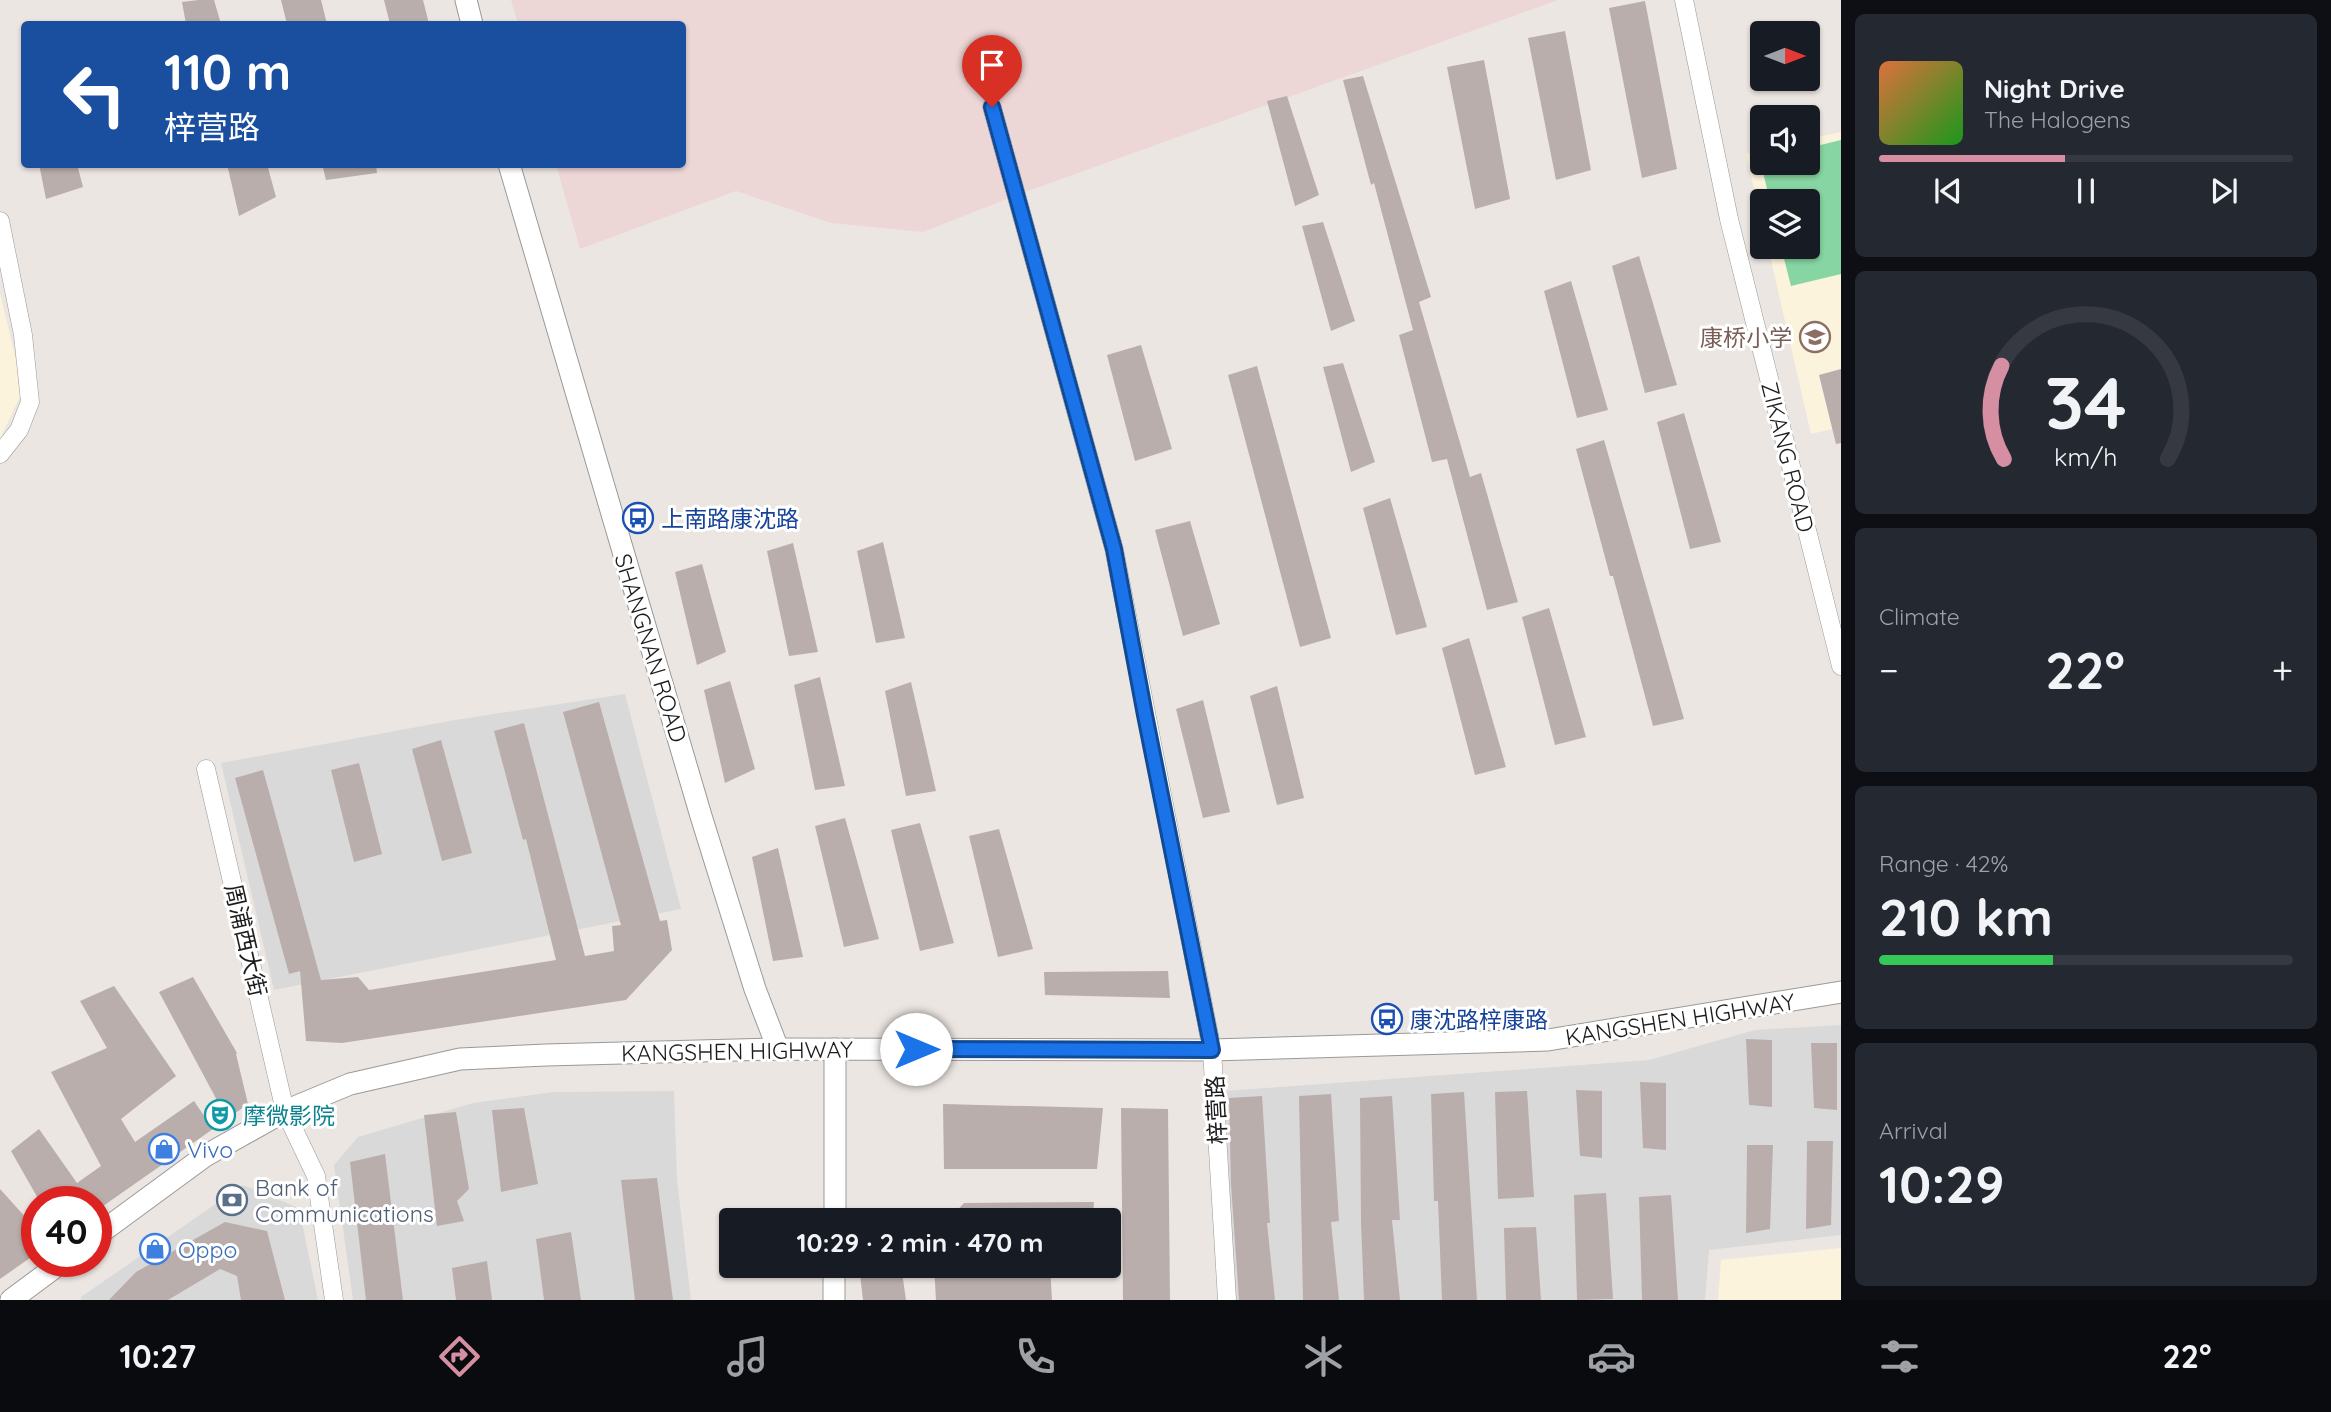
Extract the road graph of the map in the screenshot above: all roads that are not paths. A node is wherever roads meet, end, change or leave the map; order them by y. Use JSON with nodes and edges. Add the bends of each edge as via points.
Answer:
{"nodes":[{"id":1,"x":466,"y":0,"type":"edge"},
{"id":2,"x":1684,"y":0,"type":"edge"},
{"id":3,"x":471,"y":21,"type":"edge"},
{"id":4,"x":992,"y":107,"type":"dead end"},
{"id":5,"x":510,"y":168,"type":"edge"},
{"id":6,"x":0,"y":221,"type":"edge"},
{"id":7,"x":0,"y":454,"type":"edge"},
{"id":8,"x":1841,"y":666,"type":"edge"},
{"id":9,"x":206,"y":769,"type":"dead end"},
{"id":10,"x":1841,"y":992,"type":"edge"},
{"id":11,"x":778,"y":1049,"type":"junction"},
{"id":12,"x":835,"y":1049,"type":"junction"},
{"id":13,"x":1212,"y":1050,"type":"junction"},
{"id":14,"x":285,"y":1111,"type":"junction"},
{"id":15,"x":835,"y":1208,"type":"edge"},
{"id":16,"x":112,"y":1224,"type":"edge"},
{"id":17,"x":42,"y":1277,"type":"edge"},
{"id":18,"x":834,"y":1278,"type":"edge"},
{"id":19,"x":11,"y":1300,"type":"edge"},
{"id":20,"x":334,"y":1300,"type":"edge"},
{"id":21,"x":834,"y":1300,"type":"edge"},
{"id":22,"x":1227,"y":1300,"type":"edge"}],
"edges":[{"from":1,"to":3,"type":"street"},
{"from":2,"to":8,"type":"street","name":"ZIKANG ROAD","via":[[1729,219]]},
{"from":4,"to":13,"type":"street","name":"梓营路","via":[[1114,549]]},
{"from":5,"to":11,"type":"street","name":"SHANGNAN ROAD","via":[[705,829]]},
{"from":6,"to":7,"type":"street","via":[[23,335],[30,402],[19,430]]},
{"from":9,"to":14,"type":"street","name":"周浦西大街"},
{"from":10,"to":13,"type":"street","name":"KANGSHEN HIGHWAY","via":[[1548,1040]]},
{"from":11,"to":12,"type":"street","name":"KANGSHEN HIGHWAY"},
{"from":11,"to":14,"type":"street","name":"KANGSHEN HIGHWAY","via":[[460,1059],[350,1084]]},
{"from":12,"to":13,"type":"street","name":"KANGSHEN HIGHWAY"},
{"from":12,"to":15,"type":"street"},
{"from":13,"to":22,"type":"street","name":"梓营路"},
{"from":14,"to":16,"type":"street","name":"KANGSHEN HIGHWAY","via":[[205,1156]]},
{"from":14,"to":20,"type":"street","name":"周浦西大街","via":[[316,1176]]},
{"from":17,"to":19,"type":"street"},
{"from":18,"to":21,"type":"street"}]}
